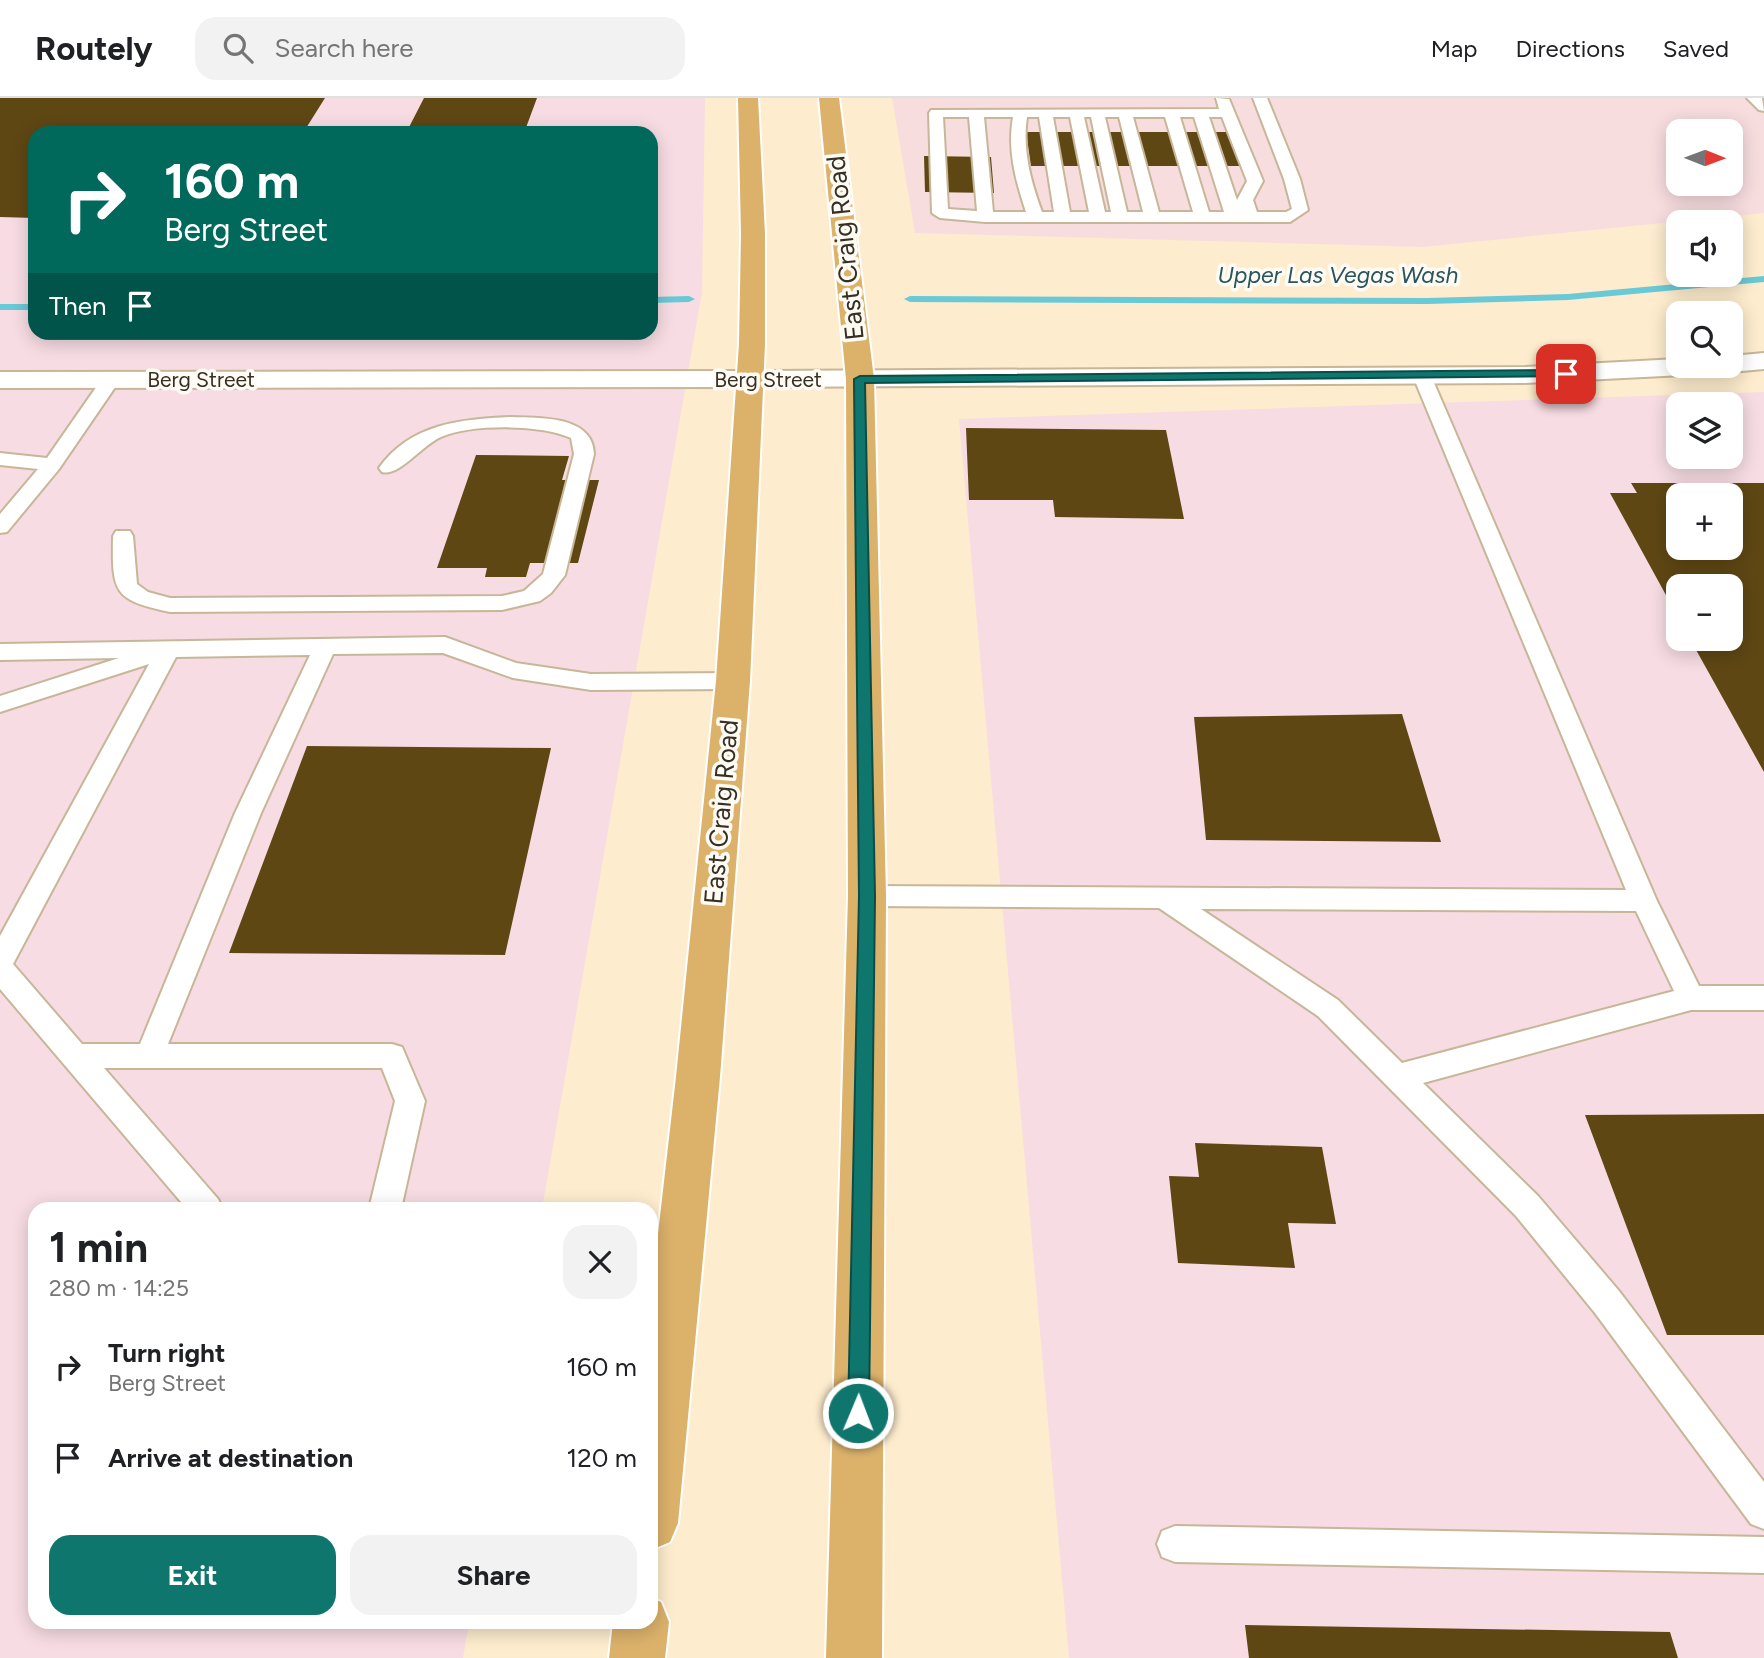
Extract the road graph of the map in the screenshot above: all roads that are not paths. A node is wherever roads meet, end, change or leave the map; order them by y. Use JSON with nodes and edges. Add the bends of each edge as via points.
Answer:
{"nodes":[{"id":1,"x":748,"y":98,"type":"edge"},
{"id":2,"x":829,"y":98,"type":"edge"},
{"id":3,"x":1222,"y":98,"type":"edge"},
{"id":4,"x":1260,"y":98,"type":"edge"},
{"id":5,"x":1754,"y":98,"type":"edge"},
{"id":6,"x":1764,"y":107,"type":"edge"},
{"id":7,"x":976,"y":113,"type":"junction"},
{"id":8,"x":1018,"y":113,"type":"junction"},
{"id":9,"x":1045,"y":113,"type":"junction"},
{"id":10,"x":1076,"y":113,"type":"junction"},
{"id":11,"x":1097,"y":113,"type":"junction"},
{"id":12,"x":1125,"y":113,"type":"junction"},
{"id":13,"x":1171,"y":113,"type":"junction"},
{"id":14,"x":1214,"y":113,"type":"junction"},
{"id":15,"x":1063,"y":216,"type":"junction"},
{"id":16,"x":1098,"y":216,"type":"junction"},
{"id":17,"x":1120,"y":216,"type":"junction"},
{"id":18,"x":1152,"y":216,"type":"junction"},
{"id":19,"x":985,"y":217,"type":"junction"},
{"id":20,"x":1036,"y":217,"type":"junction"},
{"id":21,"x":1202,"y":217,"type":"junction"},
{"id":22,"x":1242,"y":217,"type":"junction"},
{"id":23,"x":1764,"y":361,"type":"edge"},
{"id":24,"x":1743,"y":363,"type":"edge"},
{"id":25,"x":1666,"y":368,"type":"edge"},
{"id":26,"x":1422,"y":376,"type":"junction"},
{"id":27,"x":751,"y":379,"type":"junction"},
{"id":28,"x":860,"y":379,"type":"junction"},
{"id":29,"x":0,"y":380,"type":"edge"},
{"id":30,"x":111,"y":380,"type":"junction"},
{"id":31,"x":0,"y":459,"type":"edge"},
{"id":32,"x":52,"y":465,"type":"junction"},
{"id":33,"x":389,"y":468,"type":"dead end"},
{"id":34,"x":0,"y":527,"type":"edge"},
{"id":35,"x":123,"y":536,"type":"dead end"},
{"id":36,"x":325,"y":647,"type":"junction"},
{"id":37,"x":168,"y":650,"type":"junction"},
{"id":38,"x":0,"y":652,"type":"edge"},
{"id":39,"x":733,"y":681,"type":"junction"},
{"id":40,"x":0,"y":704,"type":"edge"},
{"id":41,"x":867,"y":896,"type":"junction"},
{"id":42,"x":1163,"y":897,"type":"junction"},
{"id":43,"x":1644,"y":901,"type":"junction"},
{"id":44,"x":0,"y":962,"type":"edge"},
{"id":45,"x":0,"y":969,"type":"edge"},
{"id":46,"x":1691,"y":998,"type":"junction"},
{"id":47,"x":1764,"y":998,"type":"edge"},
{"id":48,"x":75,"y":1056,"type":"junction"},
{"id":49,"x":149,"y":1056,"type":"junction"},
{"id":50,"x":1397,"y":1077,"type":"junction"},
{"id":51,"x":200,"y":1202,"type":"edge"},
{"id":52,"x":387,"y":1202,"type":"edge"},
{"id":53,"x":658,"y":1457,"type":"edge"},
{"id":54,"x":1764,"y":1511,"type":"edge"},
{"id":55,"x":1175,"y":1544,"type":"dead end"},
{"id":56,"x":1764,"y":1555,"type":"edge"},
{"id":57,"x":640,"y":1629,"type":"edge"},
{"id":58,"x":637,"y":1658,"type":"edge"},
{"id":59,"x":854,"y":1658,"type":"edge"}],
"edges":[{"from":1,"to":27,"type":"main road","name":"East Craig Road","via":[[753,234]]},
{"from":2,"to":28,"type":"main road","name":"East Craig Road"},
{"from":3,"to":14,"type":"lane"},
{"from":4,"to":22,"type":"lane","via":[[1300,210],[1290,217]]},
{"from":5,"to":6,"type":"lane"},
{"from":7,"to":8,"type":"lane"},
{"from":7,"to":19,"type":"lane"},
{"from":7,"to":19,"type":"lane","via":[[936,113],[940,213]]},
{"from":8,"to":9,"type":"lane"},
{"from":8,"to":20,"type":"lane","via":[[1025,188]]},
{"from":9,"to":10,"type":"lane"},
{"from":9,"to":15,"type":"lane"},
{"from":10,"to":11,"type":"lane"},
{"from":10,"to":16,"type":"lane"},
{"from":11,"to":12,"type":"lane"},
{"from":11,"to":17,"type":"lane"},
{"from":12,"to":13,"type":"lane"},
{"from":12,"to":18,"type":"lane"},
{"from":13,"to":14,"type":"lane"},
{"from":13,"to":21,"type":"lane"},
{"from":14,"to":22,"type":"lane"},
{"from":14,"to":22,"type":"lane","via":[[1236,128],[1255,181]]},
{"from":15,"to":16,"type":"lane"},
{"from":15,"to":20,"type":"lane"},
{"from":16,"to":17,"type":"lane"},
{"from":17,"to":18,"type":"lane"},
{"from":18,"to":21,"type":"lane"},
{"from":19,"to":20,"type":"lane"},
{"from":21,"to":22,"type":"lane"},
{"from":23,"to":24,"type":"street"},
{"from":25,"to":26,"type":"street","name":"Berg Street"},
{"from":26,"to":28,"type":"street","name":"Berg Street"},
{"from":26,"to":43,"type":"lane"},
{"from":27,"to":28,"type":"street","name":"Berg Street"},
{"from":27,"to":30,"type":"street","name":"Berg Street"},
{"from":27,"to":39,"type":"main road","name":"East Craig Road"},
{"from":28,"to":41,"type":"main road","name":"East Craig Road"},
{"from":29,"to":30,"type":"street","name":"Berg Street"},
{"from":30,"to":32,"type":"lane"},
{"from":31,"to":32,"type":"lane"},
{"from":32,"to":34,"type":"lane"},
{"from":33,"to":35,"type":"lane","via":[[412,444],[440,430],[473,424],[548,424],[576,433],[583,441],[584,454],[554,575],[545,589],[532,598],[502,603],[170,605],[146,601],[126,587]]},
{"from":36,"to":37,"type":"lane"},
{"from":36,"to":39,"type":"lane","via":[[445,645],[513,670],[591,682]]},
{"from":36,"to":49,"type":"lane","via":[[248,813]]},
{"from":37,"to":38,"type":"lane"},
{"from":37,"to":40,"type":"lane"},
{"from":37,"to":44,"type":"lane"},
{"from":39,"to":53,"type":"main road","name":"East Craig Road"},
{"from":41,"to":42,"type":"lane"},
{"from":41,"to":59,"type":"main road","name":"East Craig Road"},
{"from":42,"to":43,"type":"lane"},
{"from":42,"to":50,"type":"lane","via":[[1328,1008]]},
{"from":43,"to":46,"type":"lane"},
{"from":45,"to":48,"type":"lane"},
{"from":46,"to":47,"type":"lane"},
{"from":46,"to":50,"type":"lane"},
{"from":48,"to":49,"type":"lane"},
{"from":48,"to":51,"type":"lane"},
{"from":49,"to":52,"type":"lane","via":[[391,1056],[410,1101]]},
{"from":50,"to":54,"type":"lane","via":[[1527,1206],[1607,1302]]},
{"from":55,"to":56,"type":"lane"},
{"from":57,"to":58,"type":"main road"}]}
